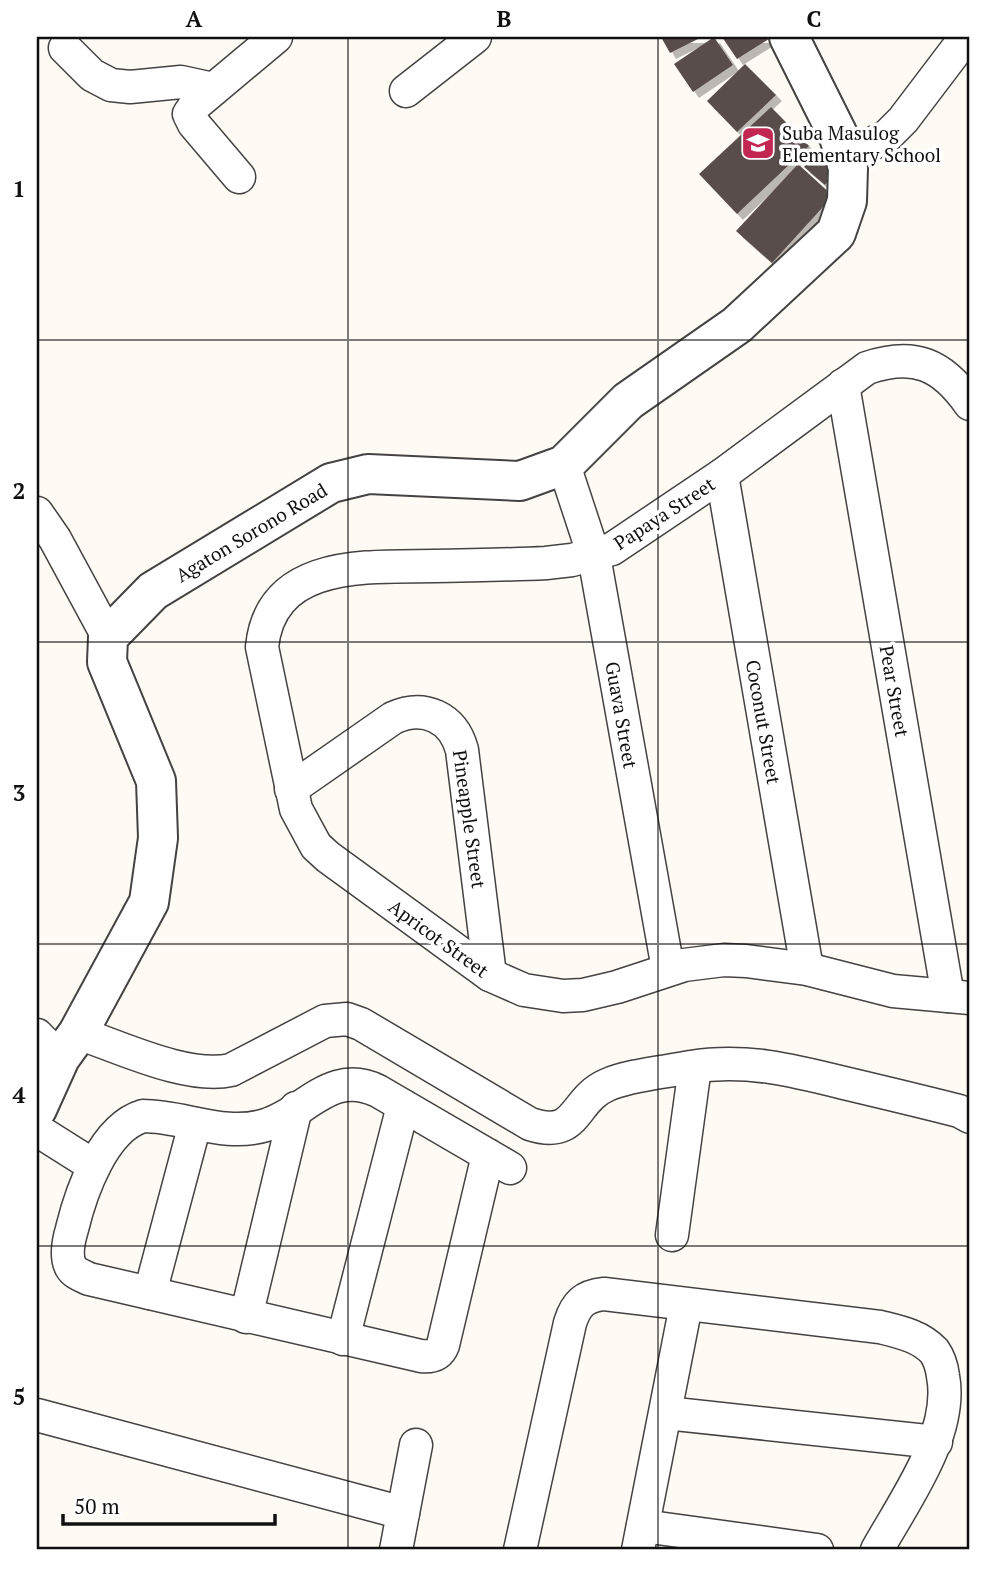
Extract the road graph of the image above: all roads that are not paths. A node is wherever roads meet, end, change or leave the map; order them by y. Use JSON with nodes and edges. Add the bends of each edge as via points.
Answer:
{"nodes":[{"id":1,"x":276,"y":37,"type":"edge"},
{"id":2,"x":475,"y":37,"type":"edge"},
{"id":3,"x":789,"y":37,"type":"edge"},
{"id":4,"x":966,"y":37,"type":"edge"},
{"id":5,"x":65,"y":48,"type":"dead end"},
{"id":6,"x":213,"y":89,"type":"junction"},
{"id":7,"x":406,"y":91,"type":"dead end"},
{"id":8,"x":845,"y":158,"type":"junction"},
{"id":9,"x":239,"y":177,"type":"dead end"},
{"id":10,"x":843,"y":385,"type":"junction"},
{"id":11,"x":970,"y":404,"type":"edge"},
{"id":12,"x":564,"y":465,"type":"junction"},
{"id":13,"x":722,"y":475,"type":"junction"},
{"id":14,"x":37,"y":513,"type":"edge"},
{"id":15,"x":594,"y":556,"type":"junction"},
{"id":16,"x":267,"y":622,"type":"joint"},
{"id":17,"x":108,"y":638,"type":"junction"},
{"id":18,"x":291,"y":789,"type":"junction"},
{"id":19,"x":668,"y":969,"type":"junction"},
{"id":20,"x":807,"y":969,"type":"junction"},
{"id":21,"x":490,"y":975,"type":"junction"},
{"id":22,"x":959,"y":997,"type":"edge"},
{"id":23,"x":58,"y":1042,"type":"edge"},
{"id":24,"x":695,"y":1067,"type":"junction"},
{"id":25,"x":403,"y":1106,"type":"junction"},
{"id":26,"x":296,"y":1108,"type":"junction"},
{"id":27,"x":37,"y":1109,"type":"edge"},
{"id":28,"x":970,"y":1116,"type":"edge"},
{"id":29,"x":195,"y":1124,"type":"junction"},
{"id":30,"x":37,"y":1130,"type":"edge"},
{"id":31,"x":94,"y":1166,"type":"junction"},
{"id":32,"x":672,"y":1235,"type":"dead end"},
{"id":33,"x":150,"y":1293,"type":"junction"},
{"id":34,"x":686,"y":1305,"type":"junction"},
{"id":35,"x":246,"y":1317,"type":"junction"},
{"id":36,"x":343,"y":1339,"type":"junction"},
{"id":37,"x":666,"y":1413,"type":"junction"},
{"id":38,"x":37,"y":1415,"type":"edge"},
{"id":39,"x":936,"y":1442,"type":"junction"},
{"id":40,"x":416,"y":1446,"type":"dead end"},
{"id":41,"x":403,"y":1513,"type":"junction"},
{"id":42,"x":640,"y":1538,"type":"edge"},
{"id":43,"x":396,"y":1550,"type":"edge"},
{"id":44,"x":520,"y":1550,"type":"edge"},
{"id":45,"x":817,"y":1550,"type":"edge"},
{"id":46,"x":877,"y":1550,"type":"edge"}],
"edges":[{"from":1,"to":6,"type":"street"},
{"from":2,"to":7,"type":"street"},
{"from":3,"to":8,"type":"street","name":"Agaton Sorono Road"},
{"from":4,"to":8,"type":"street","via":[[887,136]]},
{"from":5,"to":6,"type":"street","via":[[92,75],[111,85],[181,82]]},
{"from":6,"to":9,"type":"street","via":[[189,114]]},
{"from":8,"to":12,"type":"street","name":"Agaton Sorono Road","via":[[847,201],[836,233],[737,325],[628,401]]},
{"from":10,"to":11,"type":"street","name":"Papaya Street","via":[[887,361],[920,362],[937,368]]},
{"from":10,"to":13,"type":"street","name":"Papaya Street"},
{"from":10,"to":22,"type":"street","name":"Pear Street"},
{"from":12,"to":15,"type":"street","name":"Guava Street"},
{"from":12,"to":17,"type":"street","name":"Agaton Sorono Road","via":[[520,481],[368,474],[331,483],[153,591]]},
{"from":13,"to":15,"type":"street","name":"Papaya Street","via":[[644,529]]},
{"from":13,"to":20,"type":"street","name":"Coconut Street"},
{"from":14,"to":17,"type":"street"},
{"from":15,"to":16,"type":"street","name":"Papaya Street","via":[[523,564],[326,572],[293,590]]},
{"from":15,"to":19,"type":"street","name":"Guava Street"},
{"from":16,"to":18,"type":"street","name":"Apricot Street","via":[[264,663]]},
{"from":17,"to":23,"type":"street","via":[[107,662],[156,781],[158,838],[149,902]]},
{"from":18,"to":21,"type":"street","name":"Apricot Street","via":[[308,833],[328,858]]},
{"from":18,"to":21,"type":"street","name":"Pineapple Street","via":[[403,713],[424,712],[444,719],[462,750]]},
{"from":19,"to":20,"type":"street","name":"Apricot Street","via":[[724,960]]},
{"from":19,"to":21,"type":"street","name":"Apricot Street","via":[[617,987],[573,995],[524,989]]},
{"from":20,"to":22,"type":"street","name":"Apricot Street","via":[[893,991]]},
{"from":23,"to":24,"type":"street","via":[[216,1074],[325,1021],[347,1019],[530,1124],[554,1129],[573,1119],[588,1096],[611,1083]]},
{"from":23,"to":27,"type":"street"},
{"from":24,"to":28,"type":"street","via":[[734,1063],[777,1067]]},
{"from":24,"to":32,"type":"street"},
{"from":25,"to":26,"type":"street","via":[[359,1084],[328,1091]]},
{"from":25,"to":36,"type":"street"},
{"from":25,"to":36,"type":"street","via":[[499,1161],[441,1349],[433,1356],[421,1356]]},
{"from":26,"to":29,"type":"street","via":[[254,1128]]},
{"from":26,"to":35,"type":"street"},
{"from":29,"to":31,"type":"street","via":[[152,1116],[133,1119],[116,1134]]},
{"from":29,"to":33,"type":"street"},
{"from":30,"to":31,"type":"street"},
{"from":31,"to":33,"type":"street","via":[[70,1238],[71,1267],[89,1279]]},
{"from":33,"to":35,"type":"street"},
{"from":34,"to":37,"type":"street"},
{"from":34,"to":39,"type":"street","via":[[880,1327],[918,1338],[936,1353],[945,1385],[946,1403]]},
{"from":34,"to":44,"type":"street","via":[[604,1294],[585,1298],[574,1310]]},
{"from":35,"to":36,"type":"street"},
{"from":37,"to":39,"type":"street"},
{"from":37,"to":42,"type":"street"},
{"from":38,"to":41,"type":"street"},
{"from":39,"to":46,"type":"street"},
{"from":40,"to":41,"type":"street"},
{"from":41,"to":43,"type":"street"},
{"from":42,"to":45,"type":"street"}]}
